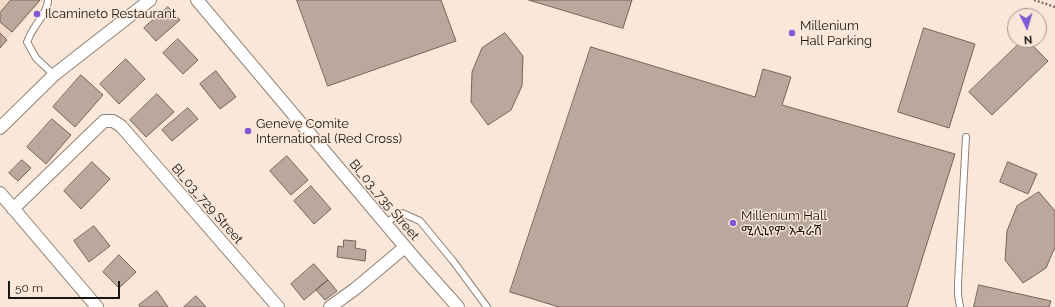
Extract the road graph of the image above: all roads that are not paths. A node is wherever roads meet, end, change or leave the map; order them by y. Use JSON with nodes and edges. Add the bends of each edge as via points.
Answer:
{"nodes":[{"id":1,"x":48,"y":0,"type":"edge"},
{"id":2,"x":150,"y":0,"type":"edge"},
{"id":3,"x":197,"y":0,"type":"edge"},
{"id":4,"x":54,"y":75,"type":"junction"},
{"id":5,"x":0,"y":128,"type":"edge"},
{"id":6,"x":966,"y":137,"type":"dead end"},
{"id":7,"x":0,"y":193,"type":"edge"},
{"id":8,"x":13,"y":209,"type":"junction"},
{"id":9,"x":385,"y":223,"type":"junction"},
{"id":10,"x":405,"y":247,"type":"junction"},
{"id":11,"x":97,"y":307,"type":"edge"},
{"id":12,"x":278,"y":307,"type":"edge"},
{"id":13,"x":330,"y":307,"type":"edge"},
{"id":14,"x":458,"y":307,"type":"edge"},
{"id":15,"x":487,"y":307,"type":"edge"},
{"id":16,"x":960,"y":307,"type":"edge"}],
"edges":[{"from":1,"to":4,"type":"lane","via":[[27,42],[36,58]]},
{"from":2,"to":4,"type":"street"},
{"from":3,"to":9,"type":"street","name":"Bl_03_735 Street"},
{"from":4,"to":5,"type":"street"},
{"from":6,"to":16,"type":"lane","via":[[958,283]]},
{"from":7,"to":8,"type":"street"},
{"from":8,"to":11,"type":"street"},
{"from":8,"to":12,"type":"street","name":"Bl_03_729 Street","via":[[104,121],[113,121],[121,126]]},
{"from":9,"to":10,"type":"street","name":"Bl_03_735 Street"},
{"from":9,"to":15,"type":"lane","via":[[402,214],[420,221]]},
{"from":10,"to":13,"type":"street"},
{"from":10,"to":14,"type":"street","name":"Bl_03_735 Street"}]}
